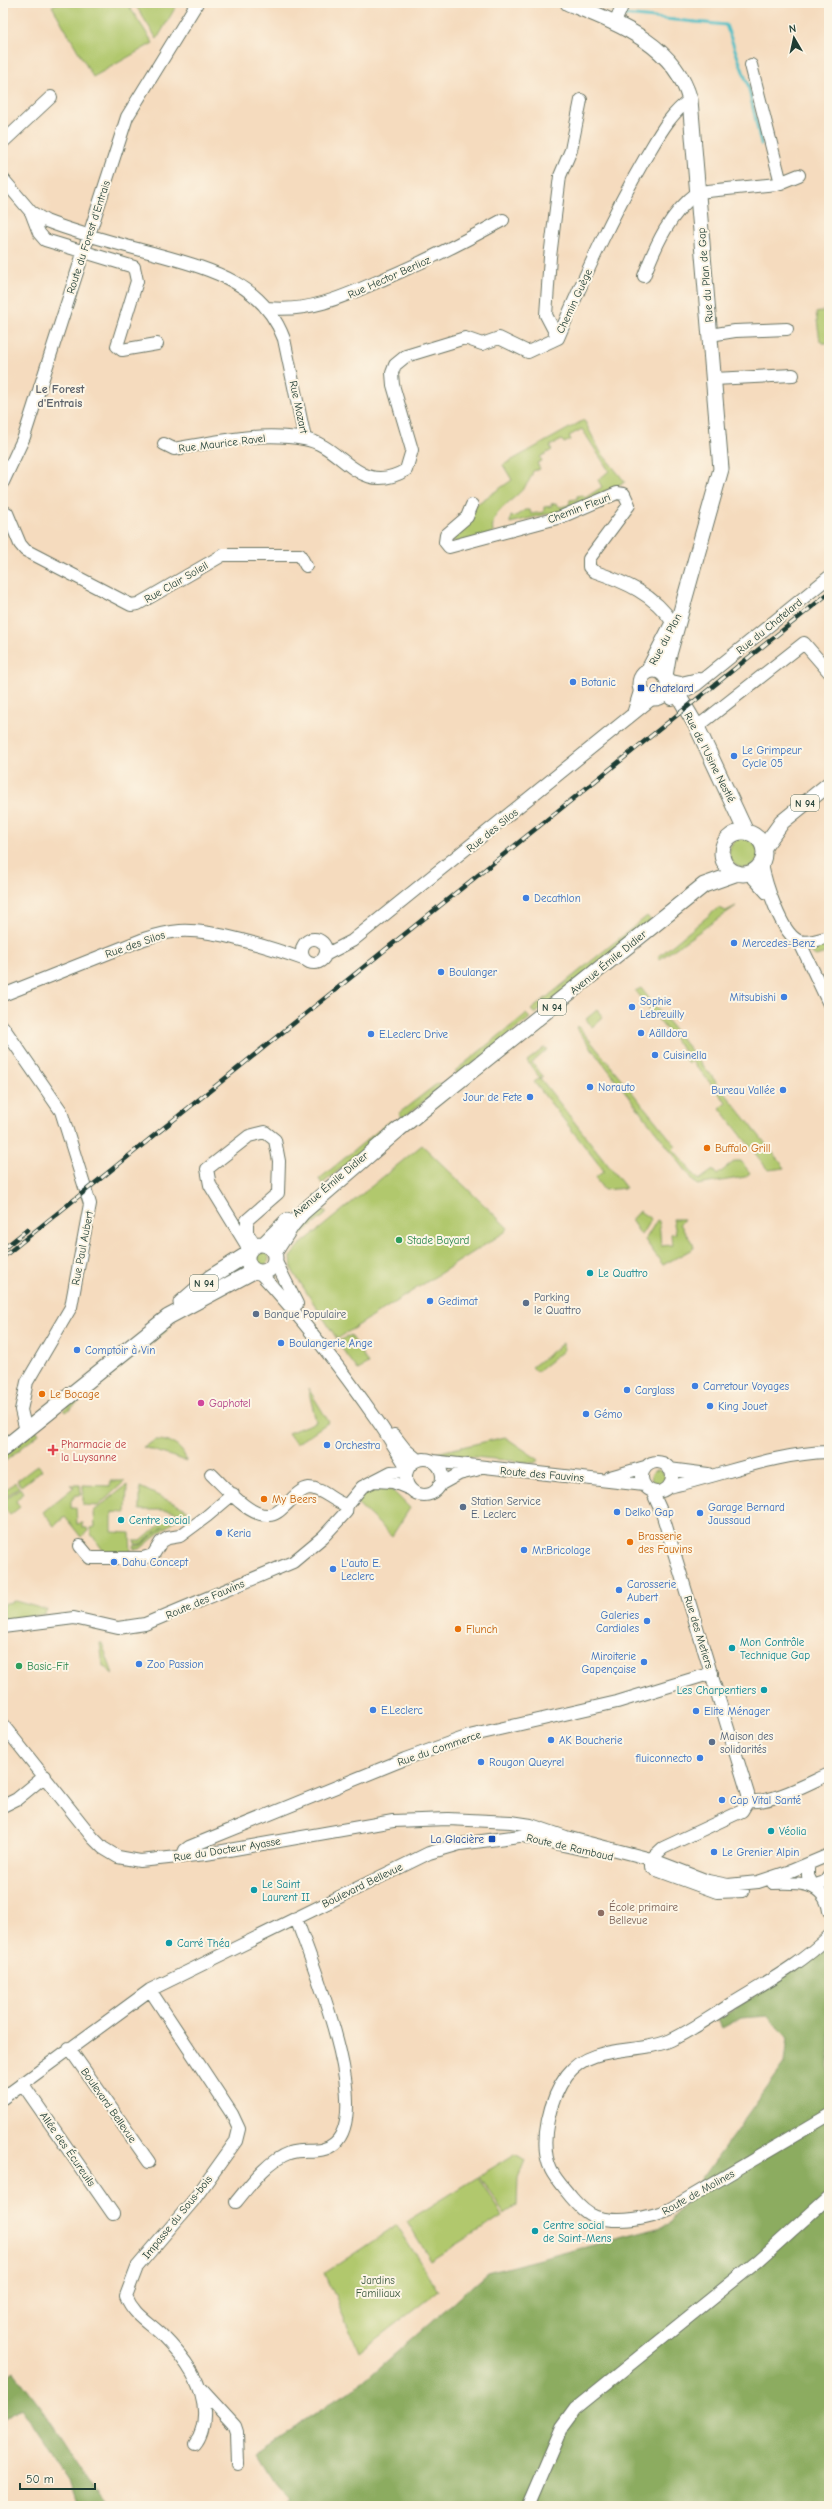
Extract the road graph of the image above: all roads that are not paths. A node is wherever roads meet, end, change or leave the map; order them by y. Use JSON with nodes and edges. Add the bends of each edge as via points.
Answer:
{"nodes":[{"id":1,"x":197,"y":3,"type":"edge"},
{"id":2,"x":568,"y":3,"type":"edge"},
{"id":3,"x":623,"y":4,"type":"edge"},
{"id":4,"x":615,"y":22,"type":"junction"},
{"id":5,"x":751,"y":65,"type":"dead end"},
{"id":6,"x":50,"y":97,"type":"dead end"},
{"id":7,"x":581,"y":100,"type":"dead end"},
{"id":8,"x":690,"y":100,"type":"junction"},
{"id":9,"x":3,"y":142,"type":"edge"},
{"id":10,"x":799,"y":176,"type":"dead end"},
{"id":11,"x":3,"y":178,"type":"edge"},
{"id":12,"x":781,"y":183,"type":"junction"},
{"id":13,"x":698,"y":192,"type":"junction"},
{"id":14,"x":31,"y":212,"type":"junction"},
{"id":15,"x":503,"y":220,"type":"dead end"},
{"id":16,"x":88,"y":235,"type":"junction"},
{"id":17,"x":83,"y":253,"type":"junction"},
{"id":18,"x":644,"y":276,"type":"dead end"},
{"id":19,"x":267,"y":308,"type":"junction"},
{"id":20,"x":787,"y":329,"type":"dead end"},
{"id":21,"x":710,"y":335,"type":"junction"},
{"id":22,"x":558,"y":338,"type":"junction"},
{"id":23,"x":157,"y":344,"type":"dead end"},
{"id":24,"x":793,"y":375,"type":"dead end"},
{"id":25,"x":714,"y":379,"type":"junction"},
{"id":26,"x":305,"y":439,"type":"junction"},
{"id":27,"x":164,"y":444,"type":"dead end"},
{"id":28,"x":3,"y":482,"type":"edge"},
{"id":29,"x":472,"y":505,"type":"dead end"},
{"id":30,"x":3,"y":511,"type":"edge"},
{"id":31,"x":306,"y":566,"type":"dead end"},
{"id":32,"x":829,"y":577,"type":"edge"},
{"id":33,"x":682,"y":607,"type":"junction"},
{"id":34,"x":673,"y":623,"type":"junction"},
{"id":35,"x":648,"y":671,"type":"junction"},
{"id":36,"x":829,"y":672,"type":"edge"},
{"id":37,"x":708,"y":674,"type":"junction"},
{"id":38,"x":641,"y":688,"type":"junction"},
{"id":39,"x":669,"y":691,"type":"junction"},
{"id":40,"x":632,"y":717,"type":"junction"},
{"id":41,"x":697,"y":727,"type":"junction"},
{"id":42,"x":829,"y":784,"type":"edge"},
{"id":43,"x":782,"y":822,"type":"junction"},
{"id":44,"x":744,"y":833,"type":"junction"},
{"id":45,"x":764,"y":847,"type":"junction"},
{"id":46,"x":722,"y":855,"type":"junction"},
{"id":47,"x":762,"y":864,"type":"junction"},
{"id":48,"x":743,"y":873,"type":"junction"},
{"id":49,"x":704,"y":884,"type":"junction"},
{"id":50,"x":772,"y":898,"type":"junction"},
{"id":51,"x":829,"y":937,"type":"edge"},
{"id":52,"x":799,"y":941,"type":"junction"},
{"id":53,"x":303,"y":944,"type":"junction"},
{"id":54,"x":274,"y":948,"type":"junction"},
{"id":55,"x":325,"y":950,"type":"junction"},
{"id":56,"x":303,"y":959,"type":"junction"},
{"id":57,"x":3,"y":995,"type":"edge"},
{"id":58,"x":829,"y":1004,"type":"edge"},
{"id":59,"x":3,"y":1027,"type":"edge"},
{"id":60,"x":260,"y":1251,"type":"junction"},
{"id":61,"x":257,"y":1271,"type":"junction"},
{"id":62,"x":168,"y":1317,"type":"junction"},
{"id":63,"x":322,"y":1344,"type":"junction"},
{"id":64,"x":26,"y":1430,"type":"junction"},
{"id":65,"x":3,"y":1449,"type":"edge"},
{"id":66,"x":401,"y":1451,"type":"junction"},
{"id":67,"x":829,"y":1452,"type":"edge"},
{"id":68,"x":418,"y":1460,"type":"junction"},
{"id":69,"x":432,"y":1461,"type":"junction"},
{"id":70,"x":645,"y":1468,"type":"junction"},
{"id":71,"x":485,"y":1469,"type":"junction"},
{"id":72,"x":669,"y":1469,"type":"junction"},
{"id":73,"x":407,"y":1470,"type":"junction"},
{"id":74,"x":211,"y":1474,"type":"dead end"},
{"id":75,"x":723,"y":1474,"type":"junction"},
{"id":76,"x":600,"y":1479,"type":"junction"},
{"id":77,"x":370,"y":1482,"type":"junction"},
{"id":78,"x":439,"y":1485,"type":"junction"},
{"id":79,"x":657,"y":1488,"type":"junction"},
{"id":80,"x":410,"y":1489,"type":"junction"},
{"id":81,"x":233,"y":1494,"type":"junction"},
{"id":82,"x":348,"y":1505,"type":"junction"},
{"id":83,"x":80,"y":1546,"type":"dead end"},
{"id":84,"x":3,"y":1627,"type":"edge"},
{"id":85,"x":712,"y":1673,"type":"junction"},
{"id":86,"x":3,"y":1725,"type":"edge"},
{"id":87,"x":829,"y":1774,"type":"edge"},
{"id":88,"x":45,"y":1776,"type":"junction"},
{"id":89,"x":748,"y":1801,"type":"junction"},
{"id":90,"x":3,"y":1806,"type":"edge"},
{"id":91,"x":512,"y":1822,"type":"junction"},
{"id":92,"x":549,"y":1832,"type":"junction"},
{"id":93,"x":521,"y":1836,"type":"junction"},
{"id":94,"x":827,"y":1856,"type":"edge"},
{"id":95,"x":182,"y":1857,"type":"junction"},
{"id":96,"x":651,"y":1863,"type":"junction"},
{"id":97,"x":808,"y":1864,"type":"junction"},
{"id":98,"x":829,"y":1869,"type":"edge"},
{"id":99,"x":791,"y":1871,"type":"junction"},
{"id":100,"x":829,"y":1876,"type":"edge"},
{"id":101,"x":773,"y":1883,"type":"junction"},
{"id":102,"x":813,"y":1886,"type":"junction"},
{"id":103,"x":827,"y":1899,"type":"edge"},
{"id":104,"x":829,"y":1911,"type":"edge"},
{"id":105,"x":296,"y":1918,"type":"junction"},
{"id":106,"x":829,"y":1927,"type":"edge"},
{"id":107,"x":827,"y":1938,"type":"edge"},
{"id":108,"x":150,"y":1990,"type":"junction"},
{"id":109,"x":69,"y":2048,"type":"junction"},
{"id":110,"x":22,"y":2083,"type":"junction"},
{"id":111,"x":3,"y":2098,"type":"edge"},
{"id":112,"x":829,"y":2115,"type":"edge"},
{"id":113,"x":149,"y":2162,"type":"dead end"},
{"id":114,"x":829,"y":2197,"type":"edge"},
{"id":115,"x":236,"y":2202,"type":"dead end"},
{"id":116,"x":113,"y":2214,"type":"dead end"},
{"id":117,"x":202,"y":2390,"type":"junction"},
{"id":118,"x":195,"y":2444,"type":"dead end"},
{"id":119,"x":238,"y":2465,"type":"dead end"},
{"id":120,"x":528,"y":2506,"type":"edge"}],
"edges":[{"from":1,"to":16,"type":"street","name":"Route du Forest d'Entrais","via":[[127,117]]},
{"from":2,"to":4,"type":"main road","name":"Rue du Plan de Gap"},
{"from":3,"to":4,"type":"street"},
{"from":4,"to":8,"type":"main road","name":"Rue du Plan de Gap","via":[[654,46],[668,58],[686,85]]},
{"from":5,"to":12,"type":"street"},
{"from":6,"to":9,"type":"street"},
{"from":7,"to":22,"type":"street","name":"Chemin Guège","via":[[571,150],[560,176],[550,257],[546,315]]},
{"from":8,"to":13,"type":"main road","name":"Rue du Plan de Gap"},
{"from":8,"to":22,"type":"street","name":"Chemin Guège","via":[[675,112],[640,167],[608,228]]},
{"from":10,"to":12,"type":"street"},
{"from":11,"to":14,"type":"street"},
{"from":12,"to":13,"type":"street"},
{"from":13,"to":18,"type":"street","via":[[667,226],[658,240]]},
{"from":13,"to":21,"type":"main road","name":"Rue du Plan de Gap"},
{"from":14,"to":16,"type":"street","name":"Rue Mozart","via":[[46,221]]},
{"from":14,"to":17,"type":"street","via":[[39,233],[46,240]]},
{"from":15,"to":19,"type":"street","name":"Rue Hector Berlioz","via":[[443,253],[330,303],[294,310]]},
{"from":16,"to":17,"type":"street","name":"Route du Forest d'Entrais"},
{"from":16,"to":19,"type":"street","name":"Rue Mozart","via":[[217,272],[245,289]]},
{"from":17,"to":23,"type":"street","via":[[134,267],[136,271],[137,281],[117,346],[122,350]]},
{"from":17,"to":28,"type":"street","name":"Route du Forest d'Entrais","via":[[24,437]]},
{"from":19,"to":26,"type":"street","name":"Rue Mozart","via":[[279,325],[284,339]]},
{"from":20,"to":21,"type":"street","via":[[735,331]]},
{"from":21,"to":25,"type":"main road","name":"Rue du Plan de Gap"},
{"from":22,"to":26,"type":"street","name":"Rue Mozart","via":[[528,352],[499,338],[482,344],[465,338],[406,356],[395,365],[392,373],[393,385],[412,450],[406,470],[395,476],[370,478],[349,467],[316,443]]},
{"from":24,"to":25,"type":"street"},
{"from":25,"to":33,"type":"main road","name":"Rue du Plan de Gap","via":[[721,469]]},
{"from":26,"to":27,"type":"street","name":"Rue Maurice Ravel","via":[[264,436],[174,449]]},
{"from":29,"to":34,"type":"street","name":"Chemin Fleuri","via":[[467,517],[446,535],[445,542],[449,547],[560,516],[617,493],[624,494],[628,505],[589,559],[589,568],[634,586],[660,606]]},
{"from":30,"to":31,"type":"street","name":"Rue Clair Soleil","via":[[7,513],[25,550],[131,604],[138,604],[228,554],[300,555]]},
{"from":32,"to":37,"type":"street","name":"Rue du Chatelard"},
{"from":33,"to":34,"type":"main road","name":"Rue du Plan"},
{"from":33,"to":39,"type":"main road","name":"Rue du Plan"},
{"from":34,"to":35,"type":"main road","name":"Rue du Plan"},
{"from":35,"to":38,"type":"main road","name":"Rue du Plan","via":[[642,678]]},
{"from":35,"to":39,"type":"main road","via":[[656,670]]},
{"from":36,"to":41,"type":"street","via":[[804,643]]},
{"from":37,"to":39,"type":"street","name":"Rue du Chatelard","via":[[681,683]]},
{"from":37,"to":39,"type":"street","name":"Rue du Chatelard","via":[[696,685]]},
{"from":38,"to":39,"type":"main road","via":[[646,695]]},
{"from":38,"to":40,"type":"street"},
{"from":39,"to":40,"type":"street","name":"Rue des Silos"},
{"from":39,"to":41,"type":"main road","name":"Rue de l'Usine Nestlé"},
{"from":40,"to":55,"type":"street","name":"Rue des Silos","via":[[352,941]]},
{"from":41,"to":44,"type":"main road","name":"Rue de l'Usine Nestlé","via":[[736,809]]},
{"from":42,"to":43,"type":"main road","number":"N 94"},
{"from":43,"to":44,"type":"main road","number":"N 94"},
{"from":43,"to":45,"type":"main road","number":"N 94"},
{"from":44,"to":45,"type":"main road","via":[[761,842]]},
{"from":44,"to":46,"type":"main road","via":[[724,842]]},
{"from":45,"to":47,"type":"main road"},
{"from":46,"to":48,"type":"main road","via":[[728,868]]},
{"from":46,"to":49,"type":"main road","name":"Avenue Émile Didier","number":"N 94"},
{"from":47,"to":48,"type":"main road"},
{"from":47,"to":50,"type":"street"},
{"from":48,"to":49,"type":"main road","name":"Avenue Émile Didier","number":"N 94"},
{"from":48,"to":50,"type":"street"},
{"from":49,"to":60,"type":"main road","name":"Avenue Émile Didier","number":"N 94","via":[[399,1129],[303,1212],[283,1238]]},
{"from":50,"to":52,"type":"street","via":[[789,933]]},
{"from":51,"to":52,"type":"street"},
{"from":52,"to":58,"type":"street"},
{"from":53,"to":54,"type":"street","name":"Rue des Silos"},
{"from":53,"to":55,"type":"street","via":[[313,938]]},
{"from":53,"to":56,"type":"street"},
{"from":54,"to":56,"type":"street","name":"Rue des Silos"},
{"from":54,"to":57,"type":"street","name":"Rue des Silos","via":[[201,933],[162,933]]},
{"from":55,"to":56,"type":"street","via":[[319,962],[315,964]]},
{"from":59,"to":64,"type":"street","name":"Rue Paul Aubert","via":[[61,1111],[90,1204],[70,1307],[27,1382],[21,1410]]},
{"from":60,"to":60,"type":"street","via":[[247,1233],[247,1220],[278,1194],[280,1186],[275,1140],[265,1132],[249,1136],[207,1169],[210,1184],[246,1244]]},
{"from":60,"to":61,"type":"main road","via":[[248,1264]]},
{"from":60,"to":61,"type":"main road","name":"Avenue Émile Didier","via":[[270,1269]]},
{"from":60,"to":62,"type":"main road","name":"Avenue Émile Didier","number":"N 94","via":[[211,1277]]},
{"from":60,"to":63,"type":"street"},
{"from":61,"to":62,"type":"main road","name":"Avenue Émile Didier","number":"N 94"},
{"from":61,"to":63,"type":"street","via":[[288,1302]]},
{"from":62,"to":64,"type":"main road","name":"Avenue Émile Didier","number":"N 94"},
{"from":63,"to":66,"type":"street"},
{"from":64,"to":65,"type":"main road","name":"Avenue Émile Didier","number":"N 94"},
{"from":66,"to":68,"type":"street"},
{"from":66,"to":73,"type":"street"},
{"from":67,"to":75,"type":"street","name":"Route des Fauvins","via":[[791,1455]]},
{"from":68,"to":69,"type":"street"},
{"from":68,"to":73,"type":"street"},
{"from":69,"to":71,"type":"street","name":"Route des Fauvins"},
{"from":69,"to":78,"type":"street","via":[[440,1472]]},
{"from":70,"to":72,"type":"street","via":[[656,1462]]},
{"from":70,"to":76,"type":"street","name":"Route des Fauvins"},
{"from":70,"to":79,"type":"street","via":[[642,1476]]},
{"from":71,"to":76,"type":"street","name":"Route des Fauvins"},
{"from":71,"to":78,"type":"street","name":"Route des Fauvins","via":[[459,1474]]},
{"from":72,"to":75,"type":"street","name":"Route des Fauvins","via":[[699,1474]]},
{"from":72,"to":79,"type":"street","via":[[672,1478]]},
{"from":73,"to":77,"type":"street","name":"Route des Fauvins","via":[[391,1472]]},
{"from":73,"to":80,"type":"street"},
{"from":74,"to":81,"type":"street"},
{"from":75,"to":79,"type":"street","name":"Route des Fauvins"},
{"from":76,"to":79,"type":"street","name":"Route des Fauvins"},
{"from":77,"to":80,"type":"street","via":[[386,1480]]},
{"from":77,"to":82,"type":"street","name":"Route des Fauvins","via":[[362,1487]]},
{"from":78,"to":80,"type":"street","via":[[432,1493],[426,1495]]},
{"from":79,"to":85,"type":"street","name":"Rue des Metiers","via":[[662,1513]]},
{"from":81,"to":82,"type":"street","via":[[255,1514],[270,1516],[305,1489],[311,1488],[322,1492],[335,1502]]},
{"from":81,"to":83,"type":"street","via":[[180,1536],[161,1542],[152,1556],[90,1558]]},
{"from":82,"to":84,"type":"street","name":"Route des Fauvins","via":[[346,1512],[323,1537],[293,1562],[145,1624],[118,1628],[74,1618]]},
{"from":85,"to":89,"type":"street","name":"Rue des Metiers"},
{"from":85,"to":95,"type":"street","name":"Rue du Commerce","via":[[617,1702],[469,1736],[404,1759],[189,1847]]},
{"from":86,"to":88,"type":"street","name":"Rue du Docteur Ayasse"},
{"from":87,"to":89,"type":"street","via":[[769,1799]]},
{"from":88,"to":90,"type":"street","via":[[17,1799]]},
{"from":88,"to":95,"type":"street","name":"Rue du Docteur Ayasse","via":[[93,1838],[109,1852],[130,1861]]},
{"from":89,"to":96,"type":"street","via":[[737,1814],[663,1848]]},
{"from":91,"to":92,"type":"street","name":"Rue du Docteur Ayasse","via":[[531,1825]]},
{"from":91,"to":93,"type":"street"},
{"from":91,"to":95,"type":"street","name":"Rue du Docteur Ayasse","via":[[448,1819],[393,1821]]},
{"from":92,"to":93,"type":"street","name":"Route de Rambaud"},
{"from":92,"to":96,"type":"street","name":"Route de Rambaud"},
{"from":93,"to":96,"type":"street","name":"Route de Rambaud"},
{"from":93,"to":105,"type":"street","name":"Boulevard Bellevue","via":[[444,1848]]},
{"from":94,"to":97,"type":"street","name":"Route de Rambaud"},
{"from":94,"to":98,"type":"street"},
{"from":96,"to":99,"type":"street","name":"Route de Rambaud","via":[[708,1881],[728,1884],[758,1882]]},
{"from":96,"to":101,"type":"street","name":"Route de Rambaud","via":[[717,1892],[740,1892]]},
{"from":97,"to":99,"type":"street","name":"Route de Rambaud"},
{"from":97,"to":102,"type":"street","via":[[808,1876]]},
{"from":99,"to":101,"type":"street","name":"Route de Rambaud"},
{"from":100,"to":102,"type":"street","via":[[825,1882]]},
{"from":101,"to":102,"type":"street","via":[[801,1883]]},
{"from":102,"to":103,"type":"street"},
{"from":103,"to":104,"type":"street"},
{"from":105,"to":108,"type":"street","name":"Boulevard Bellevue"},
{"from":105,"to":115,"type":"street","via":[[343,2061],[348,2108],[347,2124],[331,2146],[292,2152],[273,2163]]},
{"from":106,"to":107,"type":"street","name":"Route de Molines"},
{"from":107,"to":112,"type":"street","name":"Route de Molines","via":[[760,1986],[682,2035],[656,2045],[600,2054],[572,2071],[561,2085],[552,2111],[546,2145],[548,2161],[559,2183],[588,2213],[605,2219],[647,2216],[670,2209]]},
{"from":108,"to":109,"type":"street","name":"Boulevard Bellevue"},
{"from":108,"to":117,"type":"street","name":"Impasse du Sous-bois","via":[[232,2114],[239,2129],[236,2141],[193,2201],[137,2267],[126,2296],[132,2309],[162,2335],[179,2355]]},
{"from":109,"to":110,"type":"street","name":"Boulevard Bellevue"},
{"from":109,"to":113,"type":"street","name":"Boulevard Bellevue"},
{"from":110,"to":111,"type":"street","name":"Boulevard Bellevue"},
{"from":110,"to":116,"type":"street","name":"Allée des Écureuils"},
{"from":114,"to":120,"type":"street","via":[[758,2261],[576,2408],[562,2427]]},
{"from":117,"to":118,"type":"street","name":"Impasse du Sous-bois","via":[[204,2421]]},
{"from":117,"to":119,"type":"street","via":[[235,2426]]}]}
